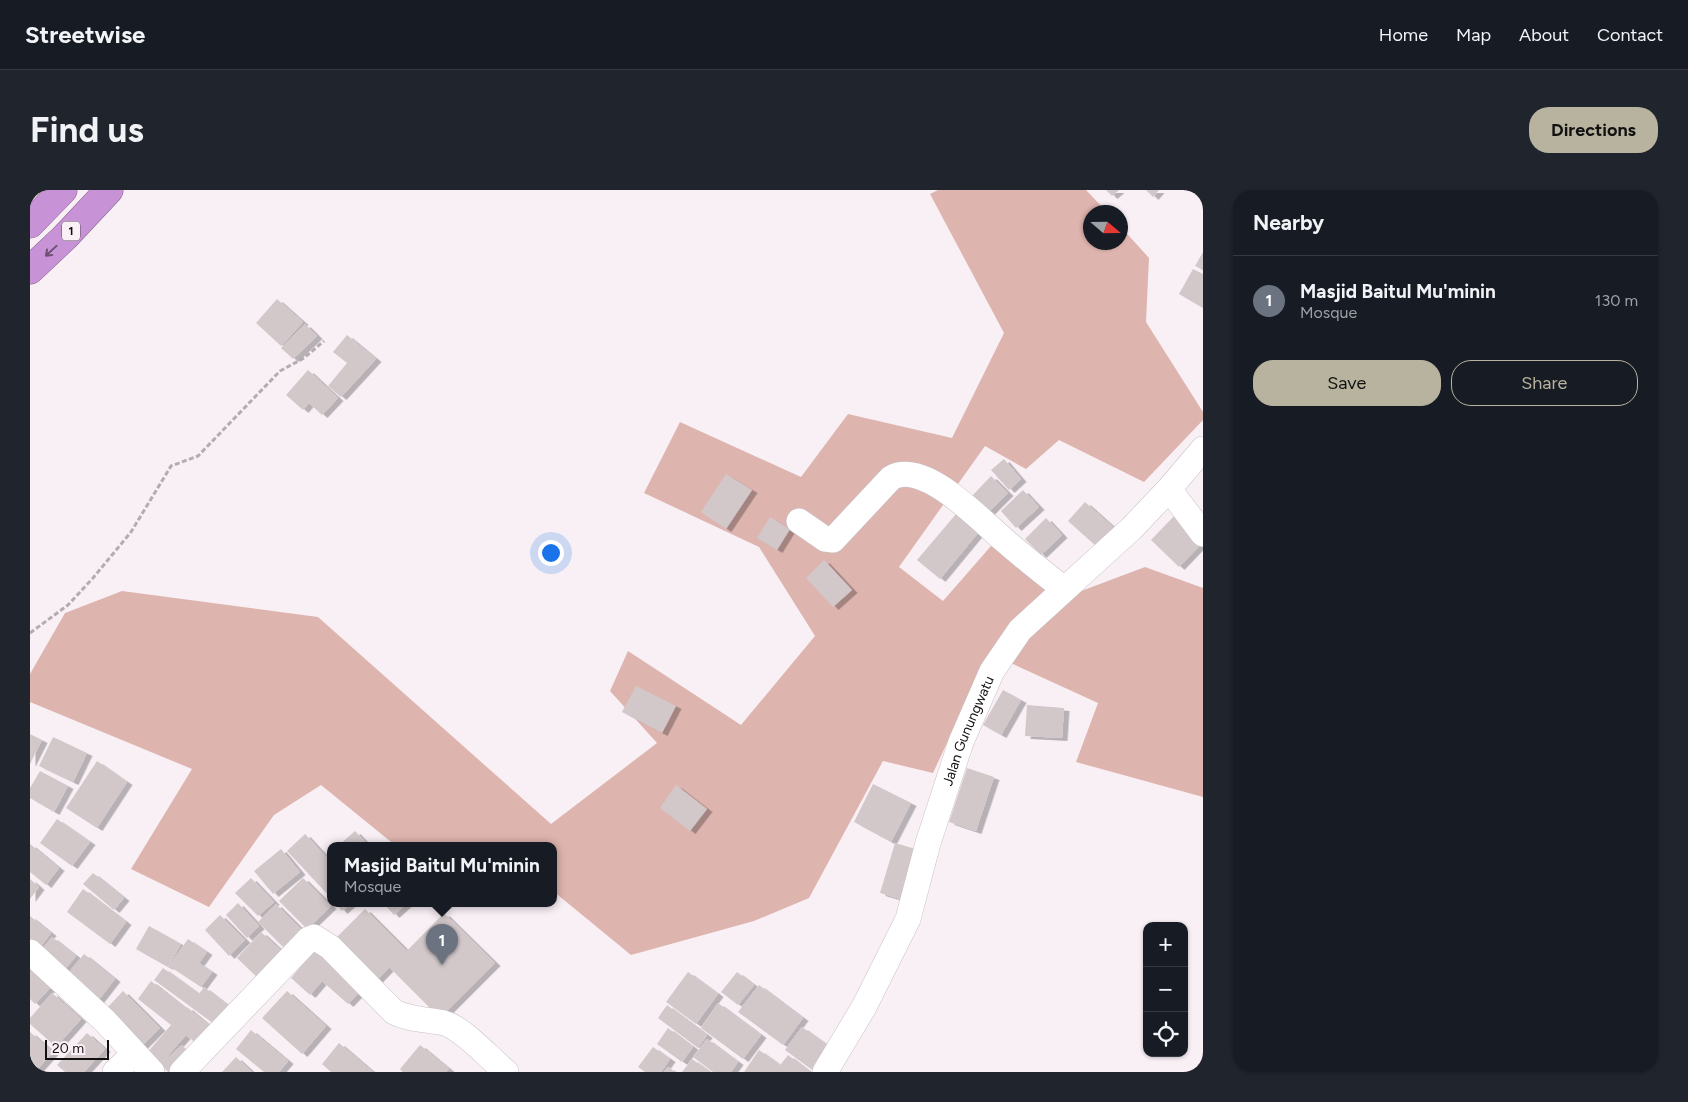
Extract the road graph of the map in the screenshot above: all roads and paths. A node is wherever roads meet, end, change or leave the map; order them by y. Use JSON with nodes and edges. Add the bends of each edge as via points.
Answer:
{"nodes":[{"id":1,"x":63,"y":190,"type":"edge"},
{"id":2,"x":109,"y":190,"type":"edge"},
{"id":3,"x":30,"y":224,"type":"edge"},
{"id":4,"x":30,"y":270,"type":"edge"},
{"id":5,"x":324,"y":341,"type":"dead end"},
{"id":6,"x":1203,"y":448,"type":"edge"},
{"id":7,"x":1169,"y":489,"type":"junction"},
{"id":8,"x":799,"y":521,"type":"dead end"},
{"id":9,"x":1203,"y":534,"type":"edge"},
{"id":10,"x":1064,"y":589,"type":"junction"},
{"id":11,"x":30,"y":633,"type":"edge"},
{"id":12,"x":30,"y":952,"type":"edge"},
{"id":13,"x":134,"y":1054,"type":"junction"},
{"id":14,"x":115,"y":1072,"type":"edge"},
{"id":15,"x":152,"y":1072,"type":"edge"},
{"id":16,"x":182,"y":1072,"type":"edge"},
{"id":17,"x":506,"y":1072,"type":"edge"},
{"id":18,"x":826,"y":1072,"type":"edge"}],
"edges":[{"from":1,"to":3,"type":"highway"},
{"from":2,"to":4,"type":"highway","number":"1","one_way":true},
{"from":5,"to":11,"type":"path","via":[[304,358],[280,371],[198,456],[170,466],[132,532],[68,605]]},
{"from":6,"to":7,"type":"street","name":"Jalan Gunungwatu"},
{"from":7,"to":9,"type":"street"},
{"from":7,"to":10,"type":"street","name":"Jalan Gunungwatu","via":[[1132,528]]},
{"from":8,"to":10,"type":"street","via":[[825,539],[833,540],[891,478],[898,474],[914,475],[937,486],[967,508]]},
{"from":10,"to":18,"type":"street","name":"Jalan Gunungwatu","via":[[1020,630],[992,671],[961,742],[928,843],[908,919],[864,1007]]},
{"from":12,"to":13,"type":"street","via":[[105,1021]]},
{"from":13,"to":14,"type":"street"},
{"from":13,"to":15,"type":"street"},
{"from":16,"to":17,"type":"street","via":[[308,939],[314,937],[330,947],[394,1012],[406,1018],[445,1024],[459,1031]]}]}
